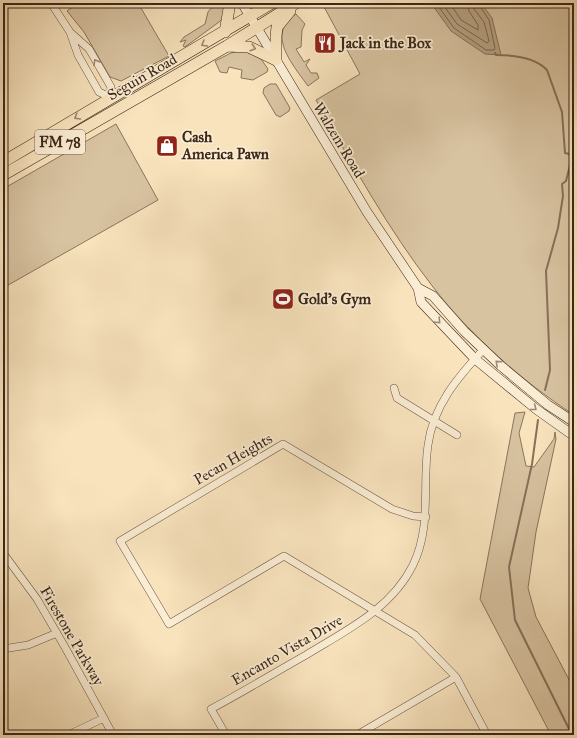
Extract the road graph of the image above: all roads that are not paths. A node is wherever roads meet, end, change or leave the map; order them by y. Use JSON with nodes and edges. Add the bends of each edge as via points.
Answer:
{"nodes":[{"id":1,"x":51,"y":3,"type":"edge"},
{"id":2,"x":230,"y":3,"type":"edge"},
{"id":3,"x":242,"y":3,"type":"edge"},
{"id":4,"x":272,"y":3,"type":"edge"},
{"id":5,"x":295,"y":3,"type":"edge"},
{"id":6,"x":250,"y":17,"type":"junction"},
{"id":7,"x":257,"y":28,"type":"junction"},
{"id":8,"x":70,"y":32,"type":"junction"},
{"id":9,"x":225,"y":32,"type":"junction"},
{"id":10,"x":227,"y":46,"type":"junction"},
{"id":11,"x":276,"y":60,"type":"junction"},
{"id":12,"x":144,"y":93,"type":"junction"},
{"id":13,"x":110,"y":97,"type":"junction"},
{"id":14,"x":92,"y":124,"type":"junction"},
{"id":15,"x":3,"y":162,"type":"edge"},
{"id":16,"x":3,"y":176,"type":"edge"},
{"id":17,"x":418,"y":288,"type":"junction"},
{"id":18,"x":483,"y":350,"type":"junction"},
{"id":19,"x":475,"y":359,"type":"junction"},
{"id":20,"x":394,"y":388,"type":"dead end"},
{"id":21,"x":434,"y":422,"type":"junction"},
{"id":22,"x":574,"y":422,"type":"edge"},
{"id":23,"x":457,"y":435,"type":"dead end"},
{"id":24,"x":574,"y":436,"type":"edge"},
{"id":25,"x":426,"y":517,"type":"junction"},
{"id":26,"x":3,"y":553,"type":"edge"},
{"id":27,"x":375,"y":612,"type":"junction"},
{"id":28,"x":57,"y":632,"type":"junction"},
{"id":29,"x":3,"y":649,"type":"edge"},
{"id":30,"x":456,"y":677,"type":"junction"},
{"id":31,"x":104,"y":718,"type":"junction"},
{"id":32,"x":68,"y":735,"type":"edge"},
{"id":33,"x":113,"y":735,"type":"edge"},
{"id":34,"x":226,"y":735,"type":"edge"},
{"id":35,"x":357,"y":735,"type":"edge"},
{"id":36,"x":486,"y":735,"type":"edge"}],
"edges":[{"from":1,"to":8,"type":"street"},
{"from":2,"to":9,"type":"main road"},
{"from":3,"to":6,"type":"street","name":"Walzem Road"},
{"from":4,"to":6,"type":"main road","name":"Seguin Road","number":"FM 78"},
{"from":5,"to":7,"type":"main road","name":"Seguin Road","number":"FM 78"},
{"from":5,"to":11,"type":"main road","via":[[278,28]]},
{"from":6,"to":7,"type":"street","name":"Walzem Road"},
{"from":6,"to":9,"type":"main road","name":"Seguin Road","number":"FM 78"},
{"from":7,"to":10,"type":"main road","name":"Seguin Road","number":"FM 78"},
{"from":7,"to":11,"type":"street","name":"Walzem Road"},
{"from":8,"to":13,"type":"street","via":[[78,55],[99,92]]},
{"from":13,"to":8,"type":"street","one_way":true,"via":[[111,87],[89,49]]},
{"from":9,"to":13,"type":"main road","name":"Seguin Road","number":"FM 78","one_way":true},
{"from":10,"to":11,"type":"main road","one_way":true,"via":[[249,46]]},
{"from":10,"to":12,"type":"main road","name":"Seguin Road","number":"FM 78"},
{"from":11,"to":17,"type":"street","name":"Walzem Road","via":[[366,212]]},
{"from":12,"to":13,"type":"main road","via":[[129,97]]},
{"from":12,"to":14,"type":"main road","name":"Seguin Road","number":"FM 78"},
{"from":13,"to":14,"type":"main road","via":[[109,104]]},
{"from":13,"to":15,"type":"main road","name":"Seguin Road","number":"FM 78","one_way":true},
{"from":14,"to":16,"type":"main road","name":"Seguin Road","number":"FM 78"},
{"from":17,"to":18,"type":"street","name":"Walzem Road","via":[[433,296]]},
{"from":17,"to":19,"type":"street","name":"Walzem Road","one_way":true,"via":[[421,302]]},
{"from":18,"to":19,"type":"street","name":"Encanto Vista Drive"},
{"from":22,"to":18,"type":"street","name":"Walzem Road","one_way":true,"via":[[548,405]]},
{"from":19,"to":21,"type":"street","name":"Encanto Vista Drive","via":[[456,380]]},
{"from":19,"to":24,"type":"street","name":"Walzem Road","one_way":true,"via":[[536,409]]},
{"from":20,"to":21,"type":"street","via":[[397,398]]},
{"from":21,"to":23,"type":"street"},
{"from":21,"to":25,"type":"street","name":"Encanto Vista Drive","via":[[427,447]]},
{"from":25,"to":27,"type":"street","name":"Encanto Vista Drive","via":[[413,564],[397,590]]},
{"from":25,"to":27,"type":"street","name":"Pecan Heights","via":[[392,510],[283,444],[120,541],[169,624],[284,556]]},
{"from":26,"to":28,"type":"street","name":"Firestone Parkway","via":[[37,599]]},
{"from":27,"to":30,"type":"street","via":[[415,635]]},
{"from":27,"to":34,"type":"street","name":"Encanto Vista Drive","via":[[211,709]]},
{"from":28,"to":29,"type":"street","via":[[28,645]]},
{"from":28,"to":31,"type":"street","name":"Firestone Parkway"},
{"from":30,"to":35,"type":"street"},
{"from":30,"to":36,"type":"street"},
{"from":31,"to":32,"type":"street"},
{"from":31,"to":33,"type":"street","name":"Firestone Parkway"}]}
